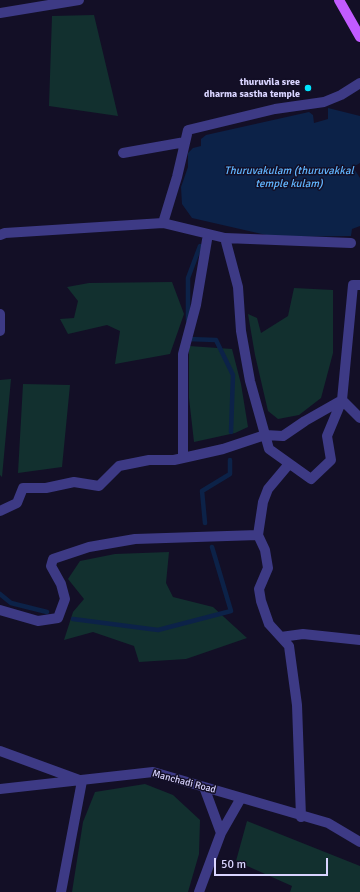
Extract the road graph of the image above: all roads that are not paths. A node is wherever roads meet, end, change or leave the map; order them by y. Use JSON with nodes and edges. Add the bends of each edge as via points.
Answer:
{"nodes":[{"id":1,"x":79,"y":0,"type":"edge"},
{"id":2,"x":339,"y":0,"type":"edge"},
{"id":3,"x":0,"y":13,"type":"edge"},
{"id":4,"x":360,"y":37,"type":"edge"},
{"id":5,"x":360,"y":83,"type":"edge"},
{"id":6,"x":185,"y":142,"type":"junction"},
{"id":7,"x":123,"y":153,"type":"dead end"},
{"id":8,"x":163,"y":223,"type":"junction"},
{"id":9,"x":2,"y":231,"type":"edge"},
{"id":10,"x":208,"y":234,"type":"junction"},
{"id":11,"x":225,"y":238,"type":"junction"},
{"id":12,"x":351,"y":243,"type":"dead end"},
{"id":13,"x":360,"y":285,"type":"edge"},
{"id":14,"x":0,"y":314,"type":"edge"},
{"id":15,"x":0,"y":331,"type":"edge"},
{"id":16,"x":342,"y":400,"type":"junction"},
{"id":17,"x":360,"y":418,"type":"edge"},
{"id":18,"x":265,"y":435,"type":"junction"},
{"id":19,"x":183,"y":458,"type":"junction"},
{"id":20,"x":289,"y":464,"type":"junction"},
{"id":21,"x":0,"y":511,"type":"edge"},
{"id":22,"x":258,"y":535,"type":"junction"},
{"id":23,"x":0,"y":610,"type":"edge"},
{"id":24,"x":281,"y":637,"type":"junction"},
{"id":25,"x":360,"y":640,"type":"edge"},
{"id":26,"x":0,"y":751,"type":"edge"},
{"id":27,"x":82,"y":781,"type":"junction"},
{"id":28,"x":204,"y":787,"type":"junction"},
{"id":29,"x":0,"y":789,"type":"edge"},
{"id":30,"x":241,"y":798,"type":"junction"},
{"id":31,"x":301,"y":817,"type":"junction"},
{"id":32,"x":221,"y":833,"type":"junction"},
{"id":33,"x":360,"y":842,"type":"edge"},
{"id":34,"x":60,"y":892,"type":"edge"},
{"id":35,"x":200,"y":892,"type":"edge"}],
"edges":[{"from":1,"to":3,"type":"street"},
{"from":2,"to":4,"type":"main road"},
{"from":5,"to":6,"type":"street","via":[[324,102],[275,109],[188,130]]},
{"from":6,"to":7,"type":"street"},
{"from":6,"to":8,"type":"street"},
{"from":8,"to":9,"type":"street"},
{"from":8,"to":10,"type":"street"},
{"from":10,"to":11,"type":"street"},
{"from":10,"to":19,"type":"street","via":[[196,305],[183,354]]},
{"from":11,"to":12,"type":"street"},
{"from":11,"to":18,"type":"street","via":[[238,288],[241,331],[250,381]]},
{"from":13,"to":16,"type":"street","via":[[352,285]]},
{"from":14,"to":15,"type":"street"},
{"from":16,"to":17,"type":"street"},
{"from":16,"to":18,"type":"street","via":[[283,436]]},
{"from":16,"to":20,"type":"street","via":[[327,436],[331,460],[312,479]]},
{"from":18,"to":19,"type":"street","via":[[223,449]]},
{"from":18,"to":20,"type":"street","via":[[269,449]]},
{"from":19,"to":21,"type":"street","via":[[149,460],[119,466],[98,486],[74,482],[46,488],[23,488],[17,503]]},
{"from":20,"to":22,"type":"street","via":[[268,489],[263,502]]},
{"from":22,"to":23,"type":"street","via":[[135,539],[89,547],[53,559],[51,566],[61,584],[65,599],[58,618],[38,621]]},
{"from":22,"to":24,"type":"street","via":[[265,550],[268,568],[259,589],[261,601],[269,624]]},
{"from":24,"to":25,"type":"street","via":[[303,634]]},
{"from":24,"to":31,"type":"street","via":[[289,646],[297,705]]},
{"from":26,"to":27,"type":"street"},
{"from":27,"to":28,"type":"street","name":"Manchadi Road","via":[[153,772]]},
{"from":27,"to":29,"type":"street","name":"Manchadi Road"},
{"from":27,"to":34,"type":"street"},
{"from":28,"to":30,"type":"street","name":"Manchadi Road"},
{"from":28,"to":32,"type":"street"},
{"from":30,"to":31,"type":"street","name":"Manchadi Road"},
{"from":30,"to":32,"type":"street"},
{"from":31,"to":33,"type":"street","name":"Manchadi Road","via":[[328,823]]},
{"from":32,"to":35,"type":"street"}]}
